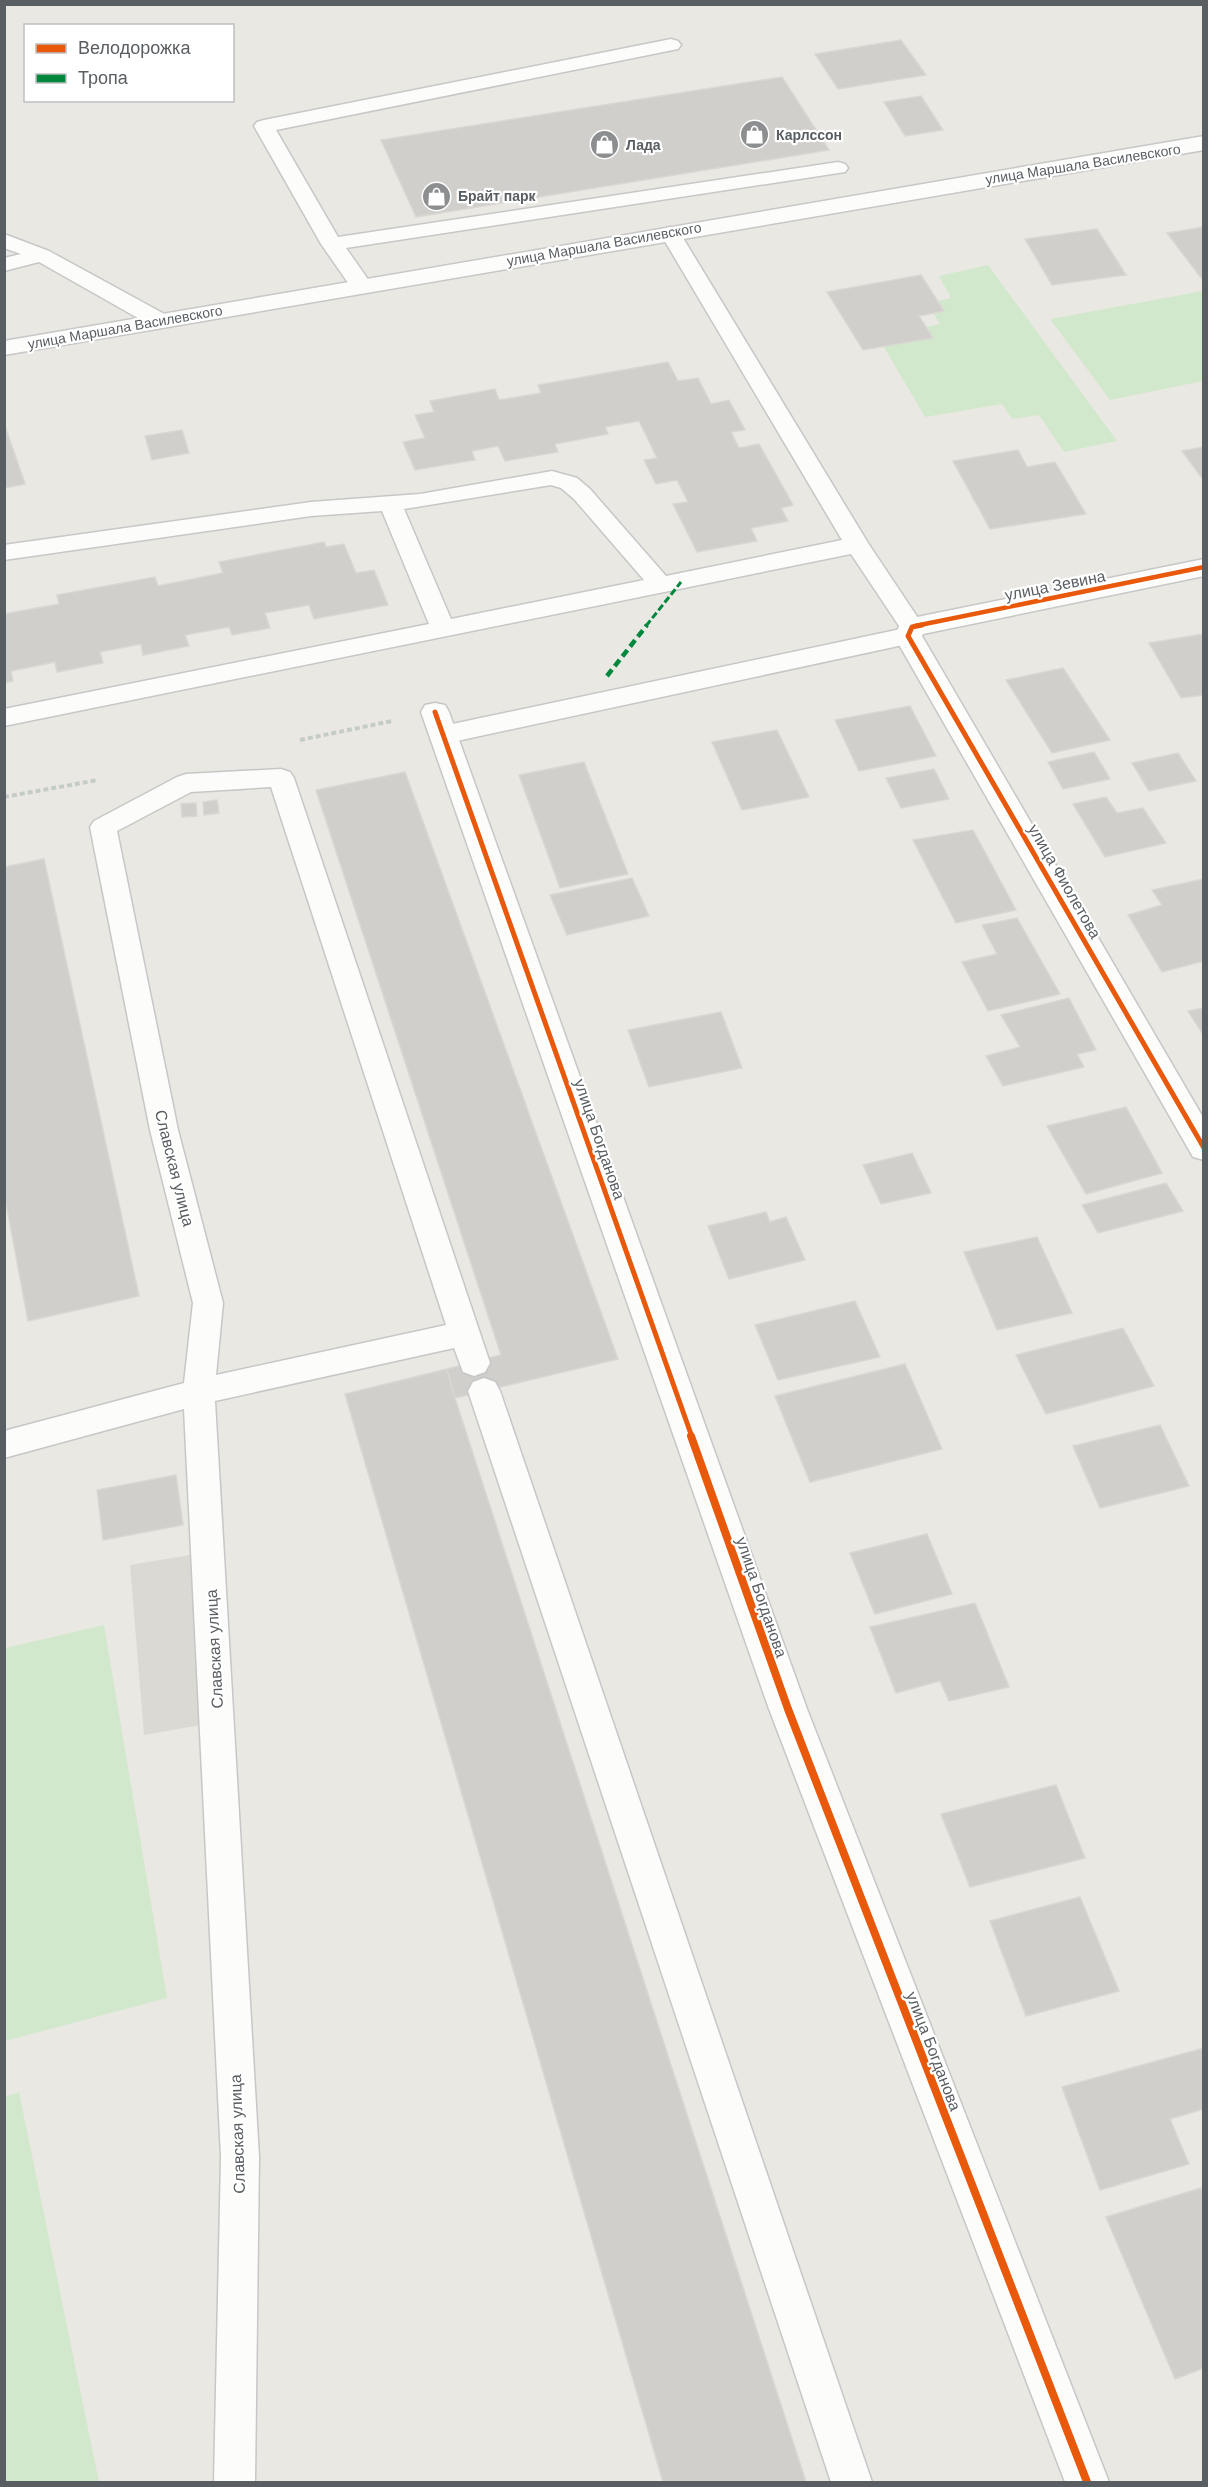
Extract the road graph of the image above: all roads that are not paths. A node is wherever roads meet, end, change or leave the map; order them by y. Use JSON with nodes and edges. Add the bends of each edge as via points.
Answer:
{"nodes":[{"id":1,"x":671,"y":45,"type":"dead end"},
{"id":2,"x":1203,"y":144,"type":"edge"},
{"id":3,"x":838,"y":168,"type":"dead end"},
{"id":4,"x":670,"y":232,"type":"junction"},
{"id":5,"x":4,"y":240,"type":"edge"},
{"id":6,"x":332,"y":244,"type":"junction"},
{"id":7,"x":42,"y":255,"type":"junction"},
{"id":8,"x":4,"y":265,"type":"edge"},
{"id":9,"x":361,"y":285,"type":"junction"},
{"id":10,"x":160,"y":321,"type":"junction"},
{"id":11,"x":4,"y":348,"type":"edge"},
{"id":12,"x":390,"y":503,"type":"junction"},
{"id":13,"x":857,"y":545,"type":"junction"},
{"id":14,"x":4,"y":553,"type":"edge"},
{"id":15,"x":1203,"y":567,"type":"edge"},
{"id":16,"x":662,"y":586,"type":"junction"},
{"id":17,"x":443,"y":629,"type":"junction"},
{"id":18,"x":910,"y":632,"type":"junction"},
{"id":19,"x":4,"y":718,"type":"edge"},
{"id":20,"x":439,"y":724,"type":"joint"},
{"id":21,"x":1203,"y":1148,"type":"edge"},
{"id":22,"x":462,"y":1334,"type":"junction"},
{"id":23,"x":199,"y":1392,"type":"junction"},
{"id":24,"x":4,"y":1446,"type":"edge"},
{"id":25,"x":234,"y":2482,"type":"edge"},
{"id":26,"x":852,"y":2482,"type":"edge"},
{"id":27,"x":1087,"y":2482,"type":"edge"}],
"edges":[{"from":1,"to":6,"type":"lane","via":[[264,126]]},
{"from":2,"to":4,"type":"street","name":"улица Маршала Василевского"},
{"from":3,"to":6,"type":"lane"},
{"from":4,"to":9,"type":"street","name":"улица Маршала Василевского"},
{"from":4,"to":13,"type":"lane"},
{"from":5,"to":7,"type":"lane"},
{"from":6,"to":9,"type":"lane"},
{"from":7,"to":8,"type":"lane"},
{"from":7,"to":10,"type":"lane"},
{"from":9,"to":10,"type":"street","name":"улица Маршала Василевского"},
{"from":10,"to":11,"type":"street","name":"улица Маршала Василевского"},
{"from":12,"to":14,"type":"lane","via":[[311,509]]},
{"from":12,"to":16,"type":"lane","via":[[552,478],[569,483]]},
{"from":12,"to":17,"type":"lane"},
{"from":13,"to":16,"type":"lane"},
{"from":13,"to":18,"type":"lane"},
{"from":15,"to":18,"type":"street","name":"улица Зевина"},
{"from":16,"to":17,"type":"lane"},
{"from":17,"to":19,"type":"lane"},
{"from":18,"to":20,"type":"lane"},
{"from":18,"to":21,"type":"street","name":"улица Фиолетова"},
{"from":20,"to":27,"type":"street","name":"улица Богданова","via":[[788,1709]]},
{"from":22,"to":23,"type":"lane"},
{"from":22,"to":23,"type":"lane","name":"Славская улица","via":[[281,778],[186,783],[103,827],[164,1130],[208,1303]]},
{"from":22,"to":26,"type":"lane"},
{"from":23,"to":24,"type":"lane"},
{"from":23,"to":25,"type":"lane","name":"Славская улица","via":[[240,2157]]}]}
